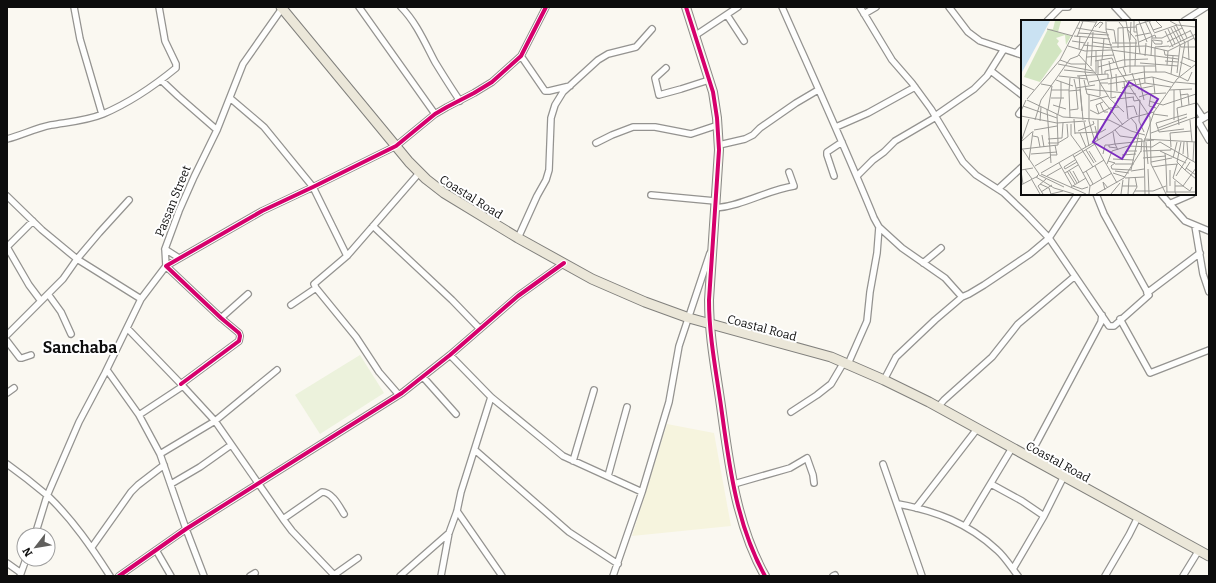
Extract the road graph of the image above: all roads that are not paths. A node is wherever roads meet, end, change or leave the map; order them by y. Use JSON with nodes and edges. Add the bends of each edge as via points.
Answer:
{"nodes":[{"id":1,"x":74,"y":7,"type":"edge"},
{"id":2,"x":159,"y":7,"type":"edge"},
{"id":3,"x":359,"y":7,"type":"edge"},
{"id":4,"x":401,"y":7,"type":"edge"},
{"id":5,"x":546,"y":7,"type":"edge"},
{"id":6,"x":686,"y":7,"type":"edge"},
{"id":7,"x":782,"y":7,"type":"edge"},
{"id":8,"x":860,"y":7,"type":"edge"},
{"id":9,"x":876,"y":7,"type":"edge"},
{"id":10,"x":949,"y":7,"type":"edge"},
{"id":11,"x":1059,"y":7,"type":"edge"},
{"id":12,"x":1068,"y":7,"type":"edge"},
{"id":13,"x":1115,"y":7,"type":"edge"},
{"id":14,"x":1206,"y":7,"type":"edge"},
{"id":15,"x":282,"y":8,"type":"edge"},
{"id":16,"x":735,"y":8,"type":"edge"},
{"id":17,"x":864,"y":14,"type":"junction"},
{"id":18,"x":727,"y":15,"type":"junction"},
{"id":19,"x":1048,"y":20,"type":"edge"},
{"id":20,"x":1127,"y":20,"type":"edge"},
{"id":21,"x":1186,"y":20,"type":"edge"},
{"id":22,"x":652,"y":29,"type":"dead end"},
{"id":23,"x":696,"y":35,"type":"junction"},
{"id":24,"x":744,"y":41,"type":"dead end"},
{"id":25,"x":1004,"y":49,"type":"junction"},
{"id":26,"x":1019,"y":54,"type":"edge"},
{"id":27,"x":521,"y":56,"type":"junction"},
{"id":28,"x":666,"y":68,"type":"dead end"},
{"id":29,"x":991,"y":71,"type":"junction"},
{"id":30,"x":161,"y":80,"type":"junction"},
{"id":31,"x":709,"y":80,"type":"junction"},
{"id":32,"x":570,"y":85,"type":"junction"},
{"id":33,"x":915,"y":87,"type":"junction"},
{"id":34,"x":818,"y":90,"type":"junction"},
{"id":35,"x":1021,"y":94,"type":"edge"},
{"id":36,"x":230,"y":98,"type":"junction"},
{"id":37,"x":460,"y":101,"type":"junction"},
{"id":38,"x":1196,"y":110,"type":"edge"},
{"id":39,"x":102,"y":114,"type":"junction"},
{"id":40,"x":435,"y":114,"type":"junction"},
{"id":41,"x":1209,"y":115,"type":"edge"},
{"id":42,"x":936,"y":117,"type":"junction"},
{"id":43,"x":1199,"y":121,"type":"edge"},
{"id":44,"x":718,"y":126,"type":"junction"},
{"id":45,"x":836,"y":127,"type":"junction"},
{"id":46,"x":217,"y":130,"type":"junction"},
{"id":47,"x":7,"y":139,"type":"edge"},
{"id":48,"x":1209,"y":140,"type":"edge"},
{"id":49,"x":842,"y":142,"type":"junction"},
{"id":50,"x":596,"y":143,"type":"dead end"},
{"id":51,"x":396,"y":146,"type":"junction"},
{"id":52,"x":719,"y":146,"type":"junction"},
{"id":53,"x":1021,"y":168,"type":"edge"},
{"id":54,"x":420,"y":172,"type":"junction"},
{"id":55,"x":789,"y":172,"type":"dead end"},
{"id":56,"x":834,"y":176,"type":"dead end"},
{"id":57,"x":857,"y":176,"type":"junction"},
{"id":58,"x":313,"y":187,"type":"junction"},
{"id":59,"x":998,"y":189,"type":"junction"},
{"id":60,"x":651,"y":195,"type":"dead end"},
{"id":61,"x":1077,"y":195,"type":"edge"},
{"id":62,"x":1096,"y":195,"type":"edge"},
{"id":63,"x":1162,"y":195,"type":"edge"},
{"id":64,"x":1190,"y":195,"type":"edge"},
{"id":65,"x":7,"y":196,"type":"edge"},
{"id":66,"x":129,"y":200,"type":"dead end"},
{"id":67,"x":1169,"y":204,"type":"junction"},
{"id":68,"x":715,"y":205,"type":"junction"},
{"id":69,"x":33,"y":221,"type":"junction"},
{"id":70,"x":373,"y":226,"type":"junction"},
{"id":71,"x":879,"y":226,"type":"junction"},
{"id":72,"x":1195,"y":226,"type":"junction"},
{"id":73,"x":1209,"y":231,"type":"edge"},
{"id":74,"x":518,"y":238,"type":"junction"},
{"id":75,"x":1049,"y":238,"type":"junction"},
{"id":76,"x":714,"y":243,"type":"junction"},
{"id":77,"x":7,"y":247,"type":"edge"},
{"id":78,"x":941,"y":248,"type":"dead end"},
{"id":79,"x":166,"y":249,"type":"junction"},
{"id":80,"x":1200,"y":253,"type":"junction"},
{"id":81,"x":347,"y":256,"type":"junction"},
{"id":82,"x":179,"y":258,"type":"junction"},
{"id":83,"x":77,"y":259,"type":"junction"},
{"id":84,"x":564,"y":263,"type":"junction"},
{"id":85,"x":923,"y":263,"type":"junction"},
{"id":86,"x":166,"y":266,"type":"junction"},
{"id":87,"x":1075,"y":276,"type":"junction"},
{"id":88,"x":316,"y":288,"type":"junction"},
{"id":89,"x":1209,"y":292,"type":"edge"},
{"id":90,"x":1147,"y":293,"type":"junction"},
{"id":91,"x":48,"y":294,"type":"junction"},
{"id":92,"x":248,"y":294,"type":"dead end"},
{"id":93,"x":962,"y":297,"type":"junction"},
{"id":94,"x":141,"y":299,"type":"junction"},
{"id":95,"x":41,"y":301,"type":"junction"},
{"id":96,"x":291,"y":305,"type":"dead end"},
{"id":97,"x":1102,"y":315,"type":"junction"},
{"id":98,"x":221,"y":318,"type":"junction"},
{"id":99,"x":689,"y":318,"type":"junction"},
{"id":100,"x":1120,"y":319,"type":"junction"},
{"id":101,"x":709,"y":324,"type":"junction"},
{"id":102,"x":127,"y":328,"type":"junction"},
{"id":103,"x":480,"y":329,"type":"junction"},
{"id":104,"x":71,"y":334,"type":"dead end"},
{"id":105,"x":7,"y":335,"type":"edge"},
{"id":106,"x":7,"y":341,"type":"edge"},
{"id":107,"x":1209,"y":350,"type":"edge"},
{"id":108,"x":31,"y":355,"type":"dead end"},
{"id":109,"x":450,"y":355,"type":"junction"},
{"id":110,"x":846,"y":363,"type":"junction"},
{"id":111,"x":107,"y":370,"type":"junction"},
{"id":112,"x":277,"y":370,"type":"dead end"},
{"id":113,"x":423,"y":376,"type":"junction"},
{"id":114,"x":884,"y":380,"type":"junction"},
{"id":115,"x":182,"y":385,"type":"junction"},
{"id":116,"x":14,"y":388,"type":"dead end"},
{"id":117,"x":594,"y":390,"type":"dead end"},
{"id":118,"x":7,"y":393,"type":"edge"},
{"id":119,"x":399,"y":395,"type":"junction"},
{"id":120,"x":491,"y":397,"type":"junction"},
{"id":121,"x":627,"y":407,"type":"dead end"},
{"id":122,"x":938,"y":407,"type":"junction"},
{"id":123,"x":791,"y":412,"type":"dead end"},
{"id":124,"x":456,"y":414,"type":"dead end"},
{"id":125,"x":139,"y":415,"type":"junction"},
{"id":126,"x":215,"y":421,"type":"junction"},
{"id":127,"x":977,"y":429,"type":"junction"},
{"id":128,"x":232,"y":445,"type":"junction"},
{"id":129,"x":1012,"y":448,"type":"junction"},
{"id":130,"x":475,"y":450,"type":"junction"},
{"id":131,"x":160,"y":454,"type":"junction"},
{"id":132,"x":1028,"y":457,"type":"junction"},
{"id":133,"x":573,"y":461,"type":"junction"},
{"id":134,"x":7,"y":464,"type":"edge"},
{"id":135,"x":883,"y":464,"type":"dead end"},
{"id":136,"x":164,"y":465,"type":"junction"},
{"id":137,"x":608,"y":476,"type":"junction"},
{"id":138,"x":1064,"y":476,"type":"junction"},
{"id":139,"x":257,"y":483,"type":"junction"},
{"id":140,"x":814,"y":483,"type":"dead end"},
{"id":141,"x":171,"y":484,"type":"junction"},
{"id":142,"x":734,"y":484,"type":"junction"},
{"id":143,"x":991,"y":484,"type":"junction"},
{"id":144,"x":642,"y":492,"type":"junction"},
{"id":145,"x":47,"y":496,"type":"junction"},
{"id":146,"x":898,"y":504,"type":"junction"},
{"id":147,"x":916,"y":508,"type":"junction"},
{"id":148,"x":457,"y":511,"type":"junction"},
{"id":149,"x":344,"y":514,"type":"dead end"},
{"id":150,"x":1044,"y":516,"type":"junction"},
{"id":151,"x":1138,"y":517,"type":"junction"},
{"id":152,"x":283,"y":519,"type":"junction"},
{"id":153,"x":965,"y":526,"type":"junction"},
{"id":154,"x":37,"y":527,"type":"edge"},
{"id":155,"x":186,"y":529,"type":"junction"},
{"id":156,"x":449,"y":533,"type":"junction"},
{"id":157,"x":92,"y":547,"type":"junction"},
{"id":158,"x":156,"y":550,"type":"junction"},
{"id":159,"x":1199,"y":550,"type":"junction"},
{"id":160,"x":1209,"y":556,"type":"edge"},
{"id":161,"x":358,"y":558,"type":"dead end"},
{"id":162,"x":7,"y":564,"type":"edge"},
{"id":163,"x":618,"y":564,"type":"junction"},
{"id":164,"x":1013,"y":569,"type":"junction"},
{"id":165,"x":20,"y":574,"type":"edge"},
{"id":166,"x":110,"y":576,"type":"edge"},
{"id":167,"x":118,"y":576,"type":"edge"},
{"id":168,"x":171,"y":576,"type":"edge"},
{"id":169,"x":204,"y":576,"type":"edge"},
{"id":170,"x":335,"y":576,"type":"edge"},
{"id":171,"x":400,"y":576,"type":"edge"},
{"id":172,"x":441,"y":576,"type":"edge"},
{"id":173,"x":502,"y":576,"type":"edge"},
{"id":174,"x":613,"y":576,"type":"edge"},
{"id":175,"x":765,"y":576,"type":"edge"},
{"id":176,"x":922,"y":576,"type":"edge"},
{"id":177,"x":1018,"y":576,"type":"edge"},
{"id":178,"x":1105,"y":576,"type":"edge"},
{"id":179,"x":1183,"y":576,"type":"edge"}],
"edges":[{"from":1,"to":39,"type":"street","via":[[80,39]]},
{"from":2,"to":30,"type":"street","via":[[165,41],[176,64],[176,68]]},
{"from":3,"to":40,"type":"street"},
{"from":4,"to":37,"type":"street"},
{"from":5,"to":27,"type":"street"},
{"from":6,"to":23,"type":"street"},
{"from":7,"to":34,"type":"street"},
{"from":8,"to":17,"type":"street"},
{"from":9,"to":17,"type":"street"},
{"from":10,"to":25,"type":"street","via":[[968,32],[980,41]]},
{"from":11,"to":12,"type":"street"},
{"from":11,"to":19,"type":"street"},
{"from":13,"to":20,"type":"street"},
{"from":14,"to":21,"type":"street"},
{"from":15,"to":36,"type":"street","name":"Passan Street","via":[[243,64]]},
{"from":15,"to":51,"type":"main road","name":"Coastal Road"},
{"from":16,"to":18,"type":"street"},
{"from":17,"to":33,"type":"street","via":[[892,60]]},
{"from":18,"to":23,"type":"street"},
{"from":18,"to":24,"type":"street"},
{"from":22,"to":32,"type":"street","via":[[636,47],[608,54]]},
{"from":23,"to":31,"type":"street"},
{"from":25,"to":26,"type":"street"},
{"from":25,"to":29,"type":"street"},
{"from":27,"to":32,"type":"street","via":[[545,91]]},
{"from":27,"to":37,"type":"street","via":[[492,82]]},
{"from":28,"to":31,"type":"street","via":[[655,78],[659,94]]},
{"from":29,"to":35,"type":"street"},
{"from":29,"to":42,"type":"street","via":[[974,89]]},
{"from":30,"to":39,"type":"street"},
{"from":30,"to":46,"type":"street"},
{"from":31,"to":44,"type":"street"},
{"from":32,"to":74,"type":"street","via":[[555,105],[551,118],[549,170],[546,180]]},
{"from":33,"to":42,"type":"street"},
{"from":33,"to":45,"type":"street"},
{"from":34,"to":45,"type":"street"},
{"from":34,"to":52,"type":"street","via":[[753,135]]},
{"from":36,"to":46,"type":"street","name":"Passan Street"},
{"from":36,"to":58,"type":"street","via":[[264,127]]},
{"from":37,"to":40,"type":"street"},
{"from":38,"to":43,"type":"street"},
{"from":39,"to":47,"type":"street"},
{"from":40,"to":51,"type":"street"},
{"from":41,"to":43,"type":"street"},
{"from":42,"to":57,"type":"street","via":[[895,141]]},
{"from":42,"to":59,"type":"street","via":[[963,162],[976,176]]},
{"from":43,"to":48,"type":"street"},
{"from":44,"to":50,"type":"street","via":[[691,134],[655,127],[633,127]]},
{"from":44,"to":52,"type":"street"},
{"from":45,"to":49,"type":"street"},
{"from":46,"to":79,"type":"street","name":"Passan Street","via":[[179,211]]},
{"from":49,"to":56,"type":"street","via":[[826,155]]},
{"from":49,"to":57,"type":"street"},
{"from":51,"to":54,"type":"main road","name":"Coastal Road"},
{"from":51,"to":58,"type":"street"},
{"from":52,"to":68,"type":"street"},
{"from":53,"to":59,"type":"street"},
{"from":54,"to":70,"type":"street"},
{"from":54,"to":74,"type":"main road","name":"Coastal Road","via":[[444,192]]},
{"from":55,"to":68,"type":"street","via":[[794,186],[727,207]]},
{"from":57,"to":71,"type":"street"},
{"from":58,"to":81,"type":"street"},
{"from":58,"to":82,"type":"street","via":[[262,211]]},
{"from":59,"to":75,"type":"street"},
{"from":60,"to":68,"type":"street"},
{"from":61,"to":75,"type":"street"},
{"from":62,"to":90,"type":"street"},
{"from":63,"to":67,"type":"street"},
{"from":64,"to":67,"type":"street"},
{"from":65,"to":69,"type":"street"},
{"from":66,"to":83,"type":"street"},
{"from":67,"to":72,"type":"street","via":[[1185,221]]},
{"from":68,"to":76,"type":"street"},
{"from":69,"to":77,"type":"street"},
{"from":69,"to":83,"type":"street"},
{"from":70,"to":81,"type":"street"},
{"from":70,"to":103,"type":"street"},
{"from":71,"to":85,"type":"street","via":[[902,248]]},
{"from":71,"to":110,"type":"street","via":[[867,321]]},
{"from":72,"to":73,"type":"street"},
{"from":72,"to":80,"type":"street"},
{"from":74,"to":84,"type":"main road","name":"Coastal Road"},
{"from":75,"to":87,"type":"street"},
{"from":75,"to":93,"type":"street","via":[[984,286]]},
{"from":76,"to":99,"type":"street"},
{"from":76,"to":101,"type":"street"},
{"from":77,"to":95,"type":"street"},
{"from":78,"to":85,"type":"street"},
{"from":79,"to":82,"type":"street"},
{"from":79,"to":86,"type":"street","name":"Passan Street"},
{"from":80,"to":89,"type":"street"},
{"from":80,"to":90,"type":"street"},
{"from":81,"to":88,"type":"street","via":[[315,283]]},
{"from":82,"to":86,"type":"street"},
{"from":83,"to":91,"type":"street","via":[[64,279]]},
{"from":83,"to":94,"type":"street"},
{"from":84,"to":99,"type":"main road","name":"Coastal Road","via":[[622,293]]},
{"from":84,"to":103,"type":"street","via":[[518,296]]},
{"from":85,"to":93,"type":"street","via":[[945,278]]},
{"from":86,"to":94,"type":"street"},
{"from":86,"to":98,"type":"street"},
{"from":87,"to":97,"type":"street"},
{"from":87,"to":122,"type":"street","via":[[1018,324],[992,357]]},
{"from":88,"to":96,"type":"street"},
{"from":88,"to":119,"type":"street"},
{"from":90,"to":100,"type":"street","via":[[1148,295]]},
{"from":91,"to":95,"type":"street"},
{"from":91,"to":104,"type":"street","via":[[61,312]]},
{"from":92,"to":98,"type":"street"},
{"from":93,"to":114,"type":"street","via":[[896,357]]},
{"from":94,"to":102,"type":"street"},
{"from":95,"to":105,"type":"street"},
{"from":97,"to":100,"type":"street","via":[[1109,326],[1114,326]]},
{"from":97,"to":132,"type":"street","via":[[1101,322]]},
{"from":98,"to":115,"type":"street","via":[[239,333],[239,341]]},
{"from":99,"to":101,"type":"main road","name":"Coastal Road"},
{"from":99,"to":144,"type":"street","via":[[679,346],[668,402]]},
{"from":100,"to":107,"type":"street","via":[[1150,373]]},
{"from":101,"to":110,"type":"main road","name":"Coastal Road"},
{"from":101,"to":142,"type":"street","via":[[725,440]]},
{"from":102,"to":111,"type":"street"},
{"from":102,"to":115,"type":"street"},
{"from":103,"to":109,"type":"street"},
{"from":106,"to":108,"type":"street","via":[[20,358]]},
{"from":109,"to":113,"type":"street"},
{"from":109,"to":120,"type":"street"},
{"from":110,"to":114,"type":"main road","name":"Coastal Road"},
{"from":110,"to":123,"type":"street","via":[[832,384]]},
{"from":111,"to":125,"type":"street"},
{"from":111,"to":145,"type":"street","via":[[79,422]]},
{"from":112,"to":126,"type":"street"},
{"from":113,"to":119,"type":"street"},
{"from":113,"to":124,"type":"street"},
{"from":114,"to":122,"type":"main road","name":"Coastal Road"},
{"from":115,"to":125,"type":"street"},
{"from":115,"to":126,"type":"street"},
{"from":116,"to":118,"type":"street"},
{"from":117,"to":133,"type":"street"},
{"from":119,"to":139,"type":"street"},
{"from":120,"to":130,"type":"street"},
{"from":120,"to":133,"type":"street","via":[[563,456]]},
{"from":121,"to":137,"type":"street"},
{"from":122,"to":127,"type":"main road","name":"Coastal Road"},
{"from":125,"to":131,"type":"street"},
{"from":126,"to":128,"type":"street"},
{"from":126,"to":131,"type":"street"},
{"from":127,"to":129,"type":"main road","name":"Coastal Road"},
{"from":127,"to":147,"type":"street"},
{"from":128,"to":139,"type":"street"},
{"from":128,"to":141,"type":"street"},
{"from":129,"to":132,"type":"main road","name":"Coastal Road"},
{"from":129,"to":143,"type":"street"},
{"from":130,"to":148,"type":"street"},
{"from":130,"to":163,"type":"street","via":[[569,532]]},
{"from":131,"to":136,"type":"street"},
{"from":132,"to":138,"type":"main road","name":"Coastal Road"},
{"from":133,"to":137,"type":"street"},
{"from":134,"to":145,"type":"street"},
{"from":135,"to":146,"type":"street"},
{"from":136,"to":141,"type":"street"},
{"from":136,"to":157,"type":"street","via":[[131,492]]},
{"from":137,"to":144,"type":"street"},
{"from":138,"to":150,"type":"street"},
{"from":138,"to":151,"type":"main road","name":"Coastal Road"},
{"from":139,"to":152,"type":"street"},
{"from":139,"to":155,"type":"street"},
{"from":140,"to":142,"type":"street","via":[[807,458],[790,468]]},
{"from":141,"to":155,"type":"street"},
{"from":142,"to":175,"type":"street","via":[[746,533]]},
{"from":143,"to":150,"type":"street"},
{"from":143,"to":153,"type":"street"},
{"from":144,"to":163,"type":"street"},
{"from":145,"to":154,"type":"street"},
{"from":145,"to":157,"type":"street"},
{"from":146,"to":147,"type":"street"},
{"from":146,"to":176,"type":"street"},
{"from":147,"to":153,"type":"street"},
{"from":148,"to":156,"type":"street"},
{"from":148,"to":173,"type":"street"},
{"from":149,"to":152,"type":"street","via":[[330,495],[322,492]]},
{"from":150,"to":164,"type":"street"},
{"from":151,"to":159,"type":"main road","name":"Coastal Road"},
{"from":151,"to":178,"type":"street"},
{"from":152,"to":170,"type":"street"},
{"from":153,"to":164,"type":"street","via":[[987,541]]},
{"from":155,"to":158,"type":"street"},
{"from":155,"to":169,"type":"street"},
{"from":156,"to":171,"type":"street"},
{"from":156,"to":172,"type":"street"},
{"from":157,"to":166,"type":"street"},
{"from":158,"to":167,"type":"street"},
{"from":158,"to":168,"type":"street"},
{"from":159,"to":160,"type":"main road","name":"Coastal Road"},
{"from":159,"to":179,"type":"street"},
{"from":161,"to":170,"type":"street"},
{"from":162,"to":165,"type":"street"},
{"from":163,"to":174,"type":"street"},
{"from":164,"to":177,"type":"street"}]}
